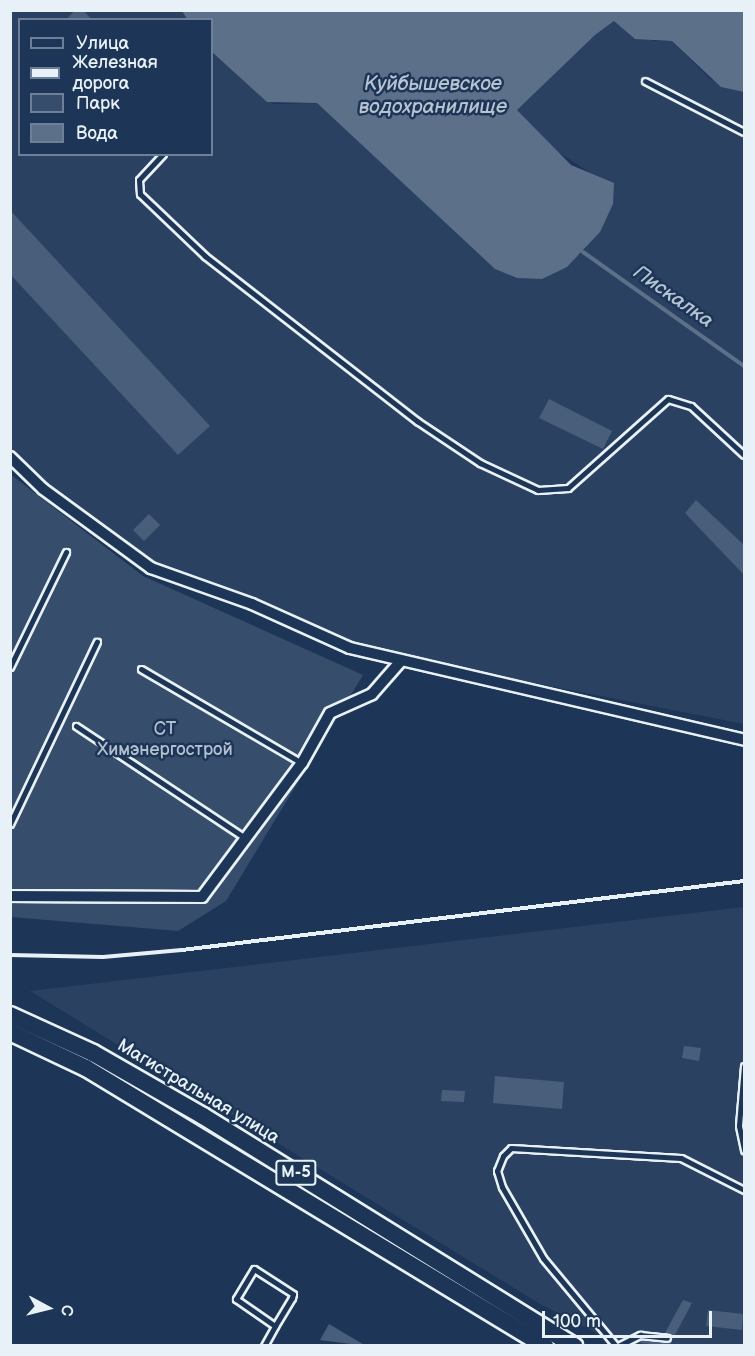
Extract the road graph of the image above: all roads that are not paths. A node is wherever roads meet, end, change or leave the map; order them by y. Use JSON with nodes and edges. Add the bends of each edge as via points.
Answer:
{"nodes":[{"id":1,"x":645,"y":81,"type":"dead end"},
{"id":2,"x":744,"y":132,"type":"edge"},
{"id":3,"x":161,"y":156,"type":"edge"},
{"id":4,"x":744,"y":455,"type":"edge"},
{"id":5,"x":10,"y":457,"type":"edge"},
{"id":6,"x":66,"y":552,"type":"dead end"},
{"id":7,"x":97,"y":642,"type":"dead end"},
{"id":8,"x":400,"y":662,"type":"junction"},
{"id":9,"x":10,"y":667,"type":"edge"},
{"id":10,"x":141,"y":669,"type":"dead end"},
{"id":11,"x":75,"y":726,"type":"dead end"},
{"id":12,"x":744,"y":740,"type":"edge"},
{"id":13,"x":302,"y":763,"type":"junction"},
{"id":14,"x":10,"y":824,"type":"edge"},
{"id":15,"x":245,"y":838,"type":"junction"},
{"id":16,"x":10,"y":896,"type":"edge"},
{"id":17,"x":10,"y":1015,"type":"edge"},
{"id":18,"x":10,"y":1032,"type":"edge"},
{"id":19,"x":744,"y":1066,"type":"edge"},
{"id":20,"x":744,"y":1150,"type":"edge"},
{"id":21,"x":744,"y":1190,"type":"edge"},
{"id":22,"x":276,"y":1326,"type":"junction"},
{"id":23,"x":667,"y":1338,"type":"dead end"},
{"id":24,"x":264,"y":1346,"type":"edge"},
{"id":25,"x":545,"y":1346,"type":"edge"},
{"id":26,"x":574,"y":1346,"type":"edge"},
{"id":27,"x":617,"y":1346,"type":"edge"}],
"edges":[{"from":1,"to":2,"type":"lane"},
{"from":3,"to":4,"type":"lane","via":[[137,186],[189,241],[417,421],[490,468],[538,490],[568,488],[668,399],[691,406]]},
{"from":5,"to":8,"type":"street","via":[[43,489],[151,568],[350,648]]},
{"from":6,"to":9,"type":"lane"},
{"from":7,"to":14,"type":"lane"},
{"from":8,"to":12,"type":"street"},
{"from":8,"to":13,"type":"street","via":[[372,694],[330,713]]},
{"from":10,"to":13,"type":"lane"},
{"from":11,"to":15,"type":"lane"},
{"from":13,"to":15,"type":"street"},
{"from":15,"to":16,"type":"street","via":[[202,897]]},
{"from":17,"to":26,"type":"highway","name":"Магистральная улица","number":"М-5","via":[[93,1053],[203,1116]]},
{"from":18,"to":25,"type":"highway","name":"Магистральная улица","number":"М-5","via":[[86,1068]]},
{"from":19,"to":20,"type":"lane","via":[[739,1126]]},
{"from":21,"to":27,"type":"lane","via":[[681,1158],[511,1148],[503,1155],[497,1171],[502,1187],[543,1258]]},
{"from":22,"to":22,"type":"lane","via":[[236,1299],[254,1269],[293,1294]]},
{"from":22,"to":24,"type":"lane"},
{"from":23,"to":27,"type":"lane","via":[[640,1335]]}]}
